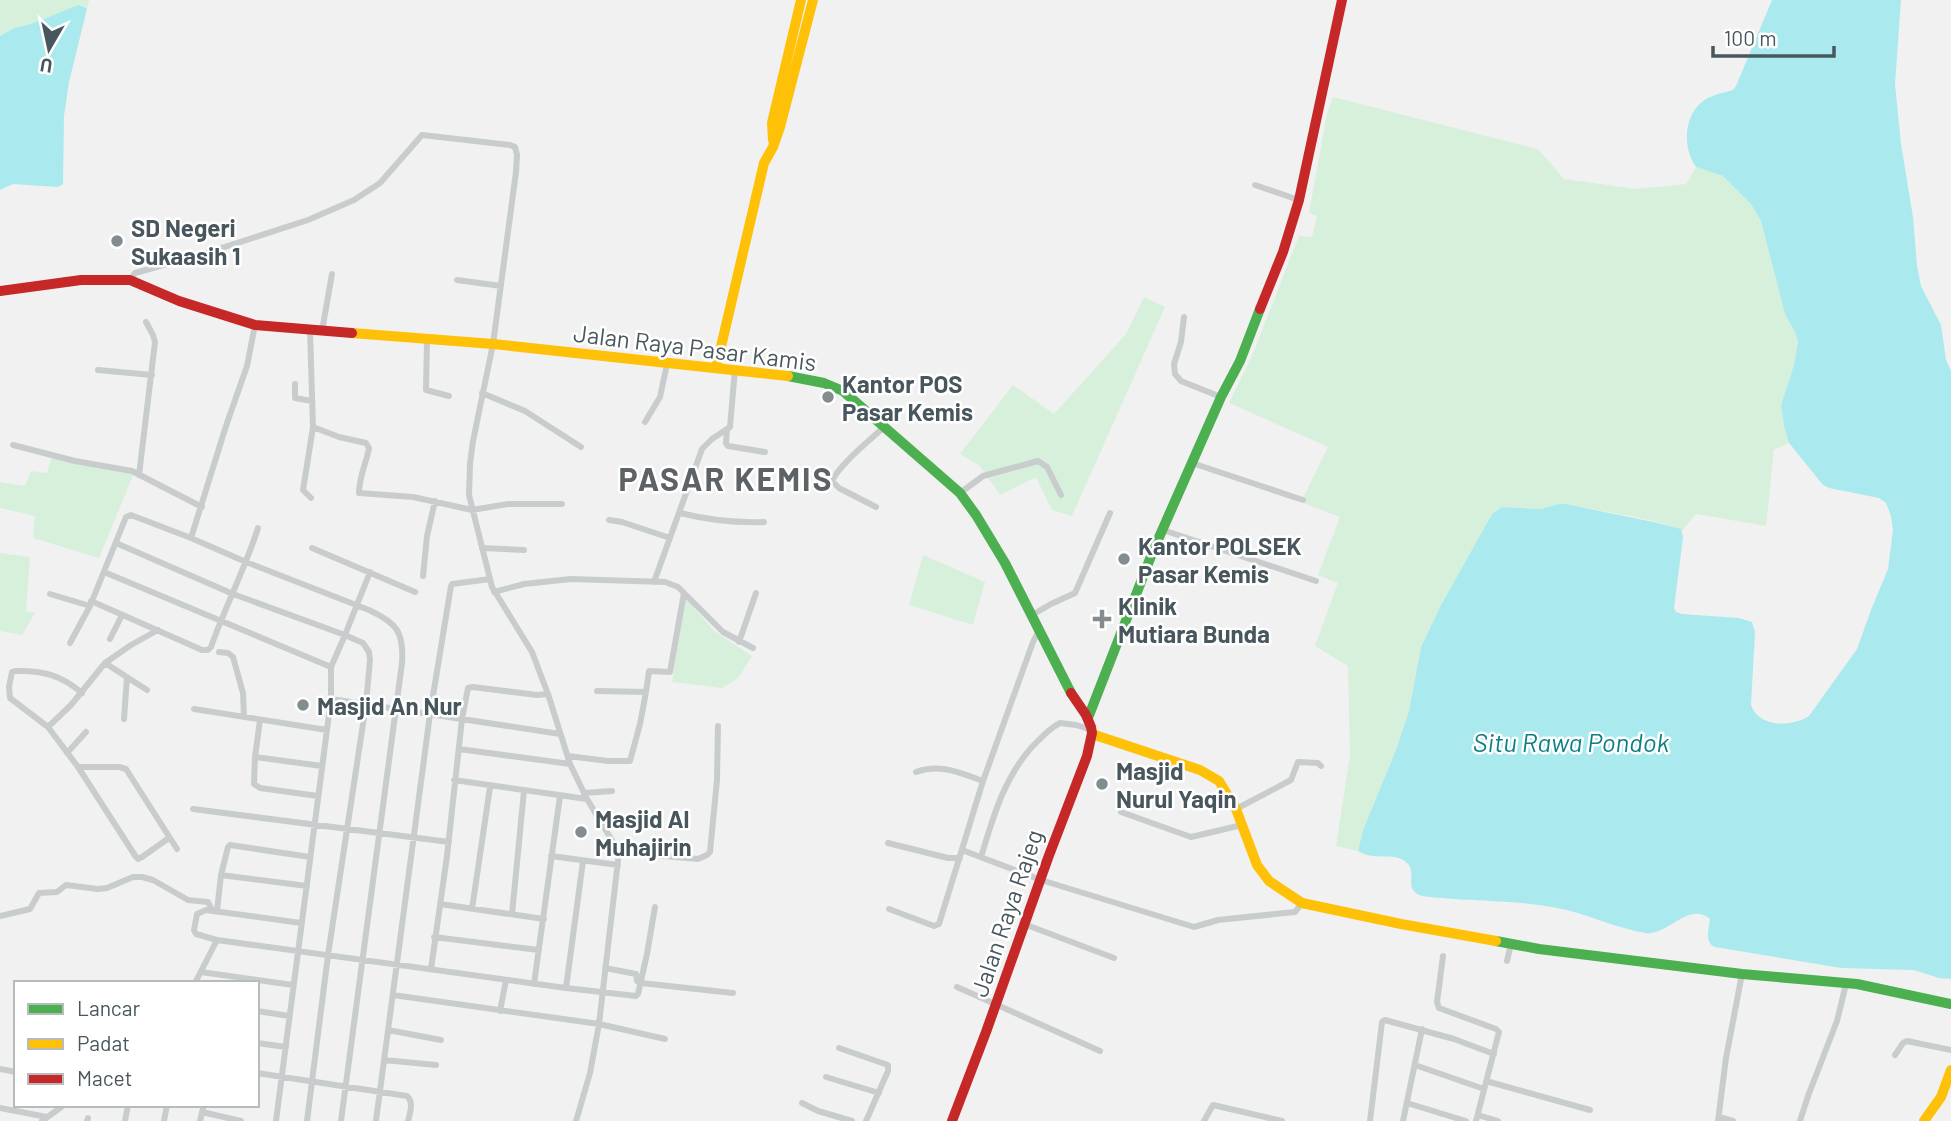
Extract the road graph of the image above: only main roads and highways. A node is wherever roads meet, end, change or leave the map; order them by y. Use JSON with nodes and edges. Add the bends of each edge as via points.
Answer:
{"nodes":[{"id":1,"x":801,"y":0,"type":"edge"},
{"id":2,"x":813,"y":0,"type":"edge"},
{"id":3,"x":1342,"y":0,"type":"edge"},
{"id":4,"x":773,"y":147,"type":"junction"},
{"id":5,"x":0,"y":291,"type":"edge"},
{"id":6,"x":716,"y":368,"type":"junction"},
{"id":7,"x":1088,"y":718,"type":"junction"},
{"id":8,"x":1092,"y":732,"type":"junction"},
{"id":9,"x":1951,"y":1004,"type":"edge"},
{"id":10,"x":1951,"y":1070,"type":"edge"},
{"id":11,"x":951,"y":1121,"type":"edge"},
{"id":12,"x":1924,"y":1121,"type":"edge"}],
"edges":[{"from":1,"to":4,"type":"main road","via":[[772,123]]},
{"from":2,"to":4,"type":"main road"},
{"from":3,"to":7,"type":"main road","via":[[1299,200],[1283,252]]},
{"from":4,"to":6,"type":"main road","via":[[764,163]]},
{"from":5,"to":6,"type":"main road","name":"Jalan Raya Pasar Kamis","via":[[96,278],[130,280],[255,325]]},
{"from":6,"to":7,"type":"main road","name":"Jalan Raya Pasar Kamis","via":[[780,374],[844,391],[960,493],[998,552],[1069,692]]},
{"from":7,"to":8,"type":"main road"},
{"from":8,"to":9,"type":"main road","via":[[1211,776],[1223,785],[1267,879],[1303,903],[1511,944],[1851,984]]},
{"from":8,"to":11,"type":"main road","name":"Jalan Raya Rajeg"},
{"from":10,"to":12,"type":"main road","via":[[1943,1097]]}]}
